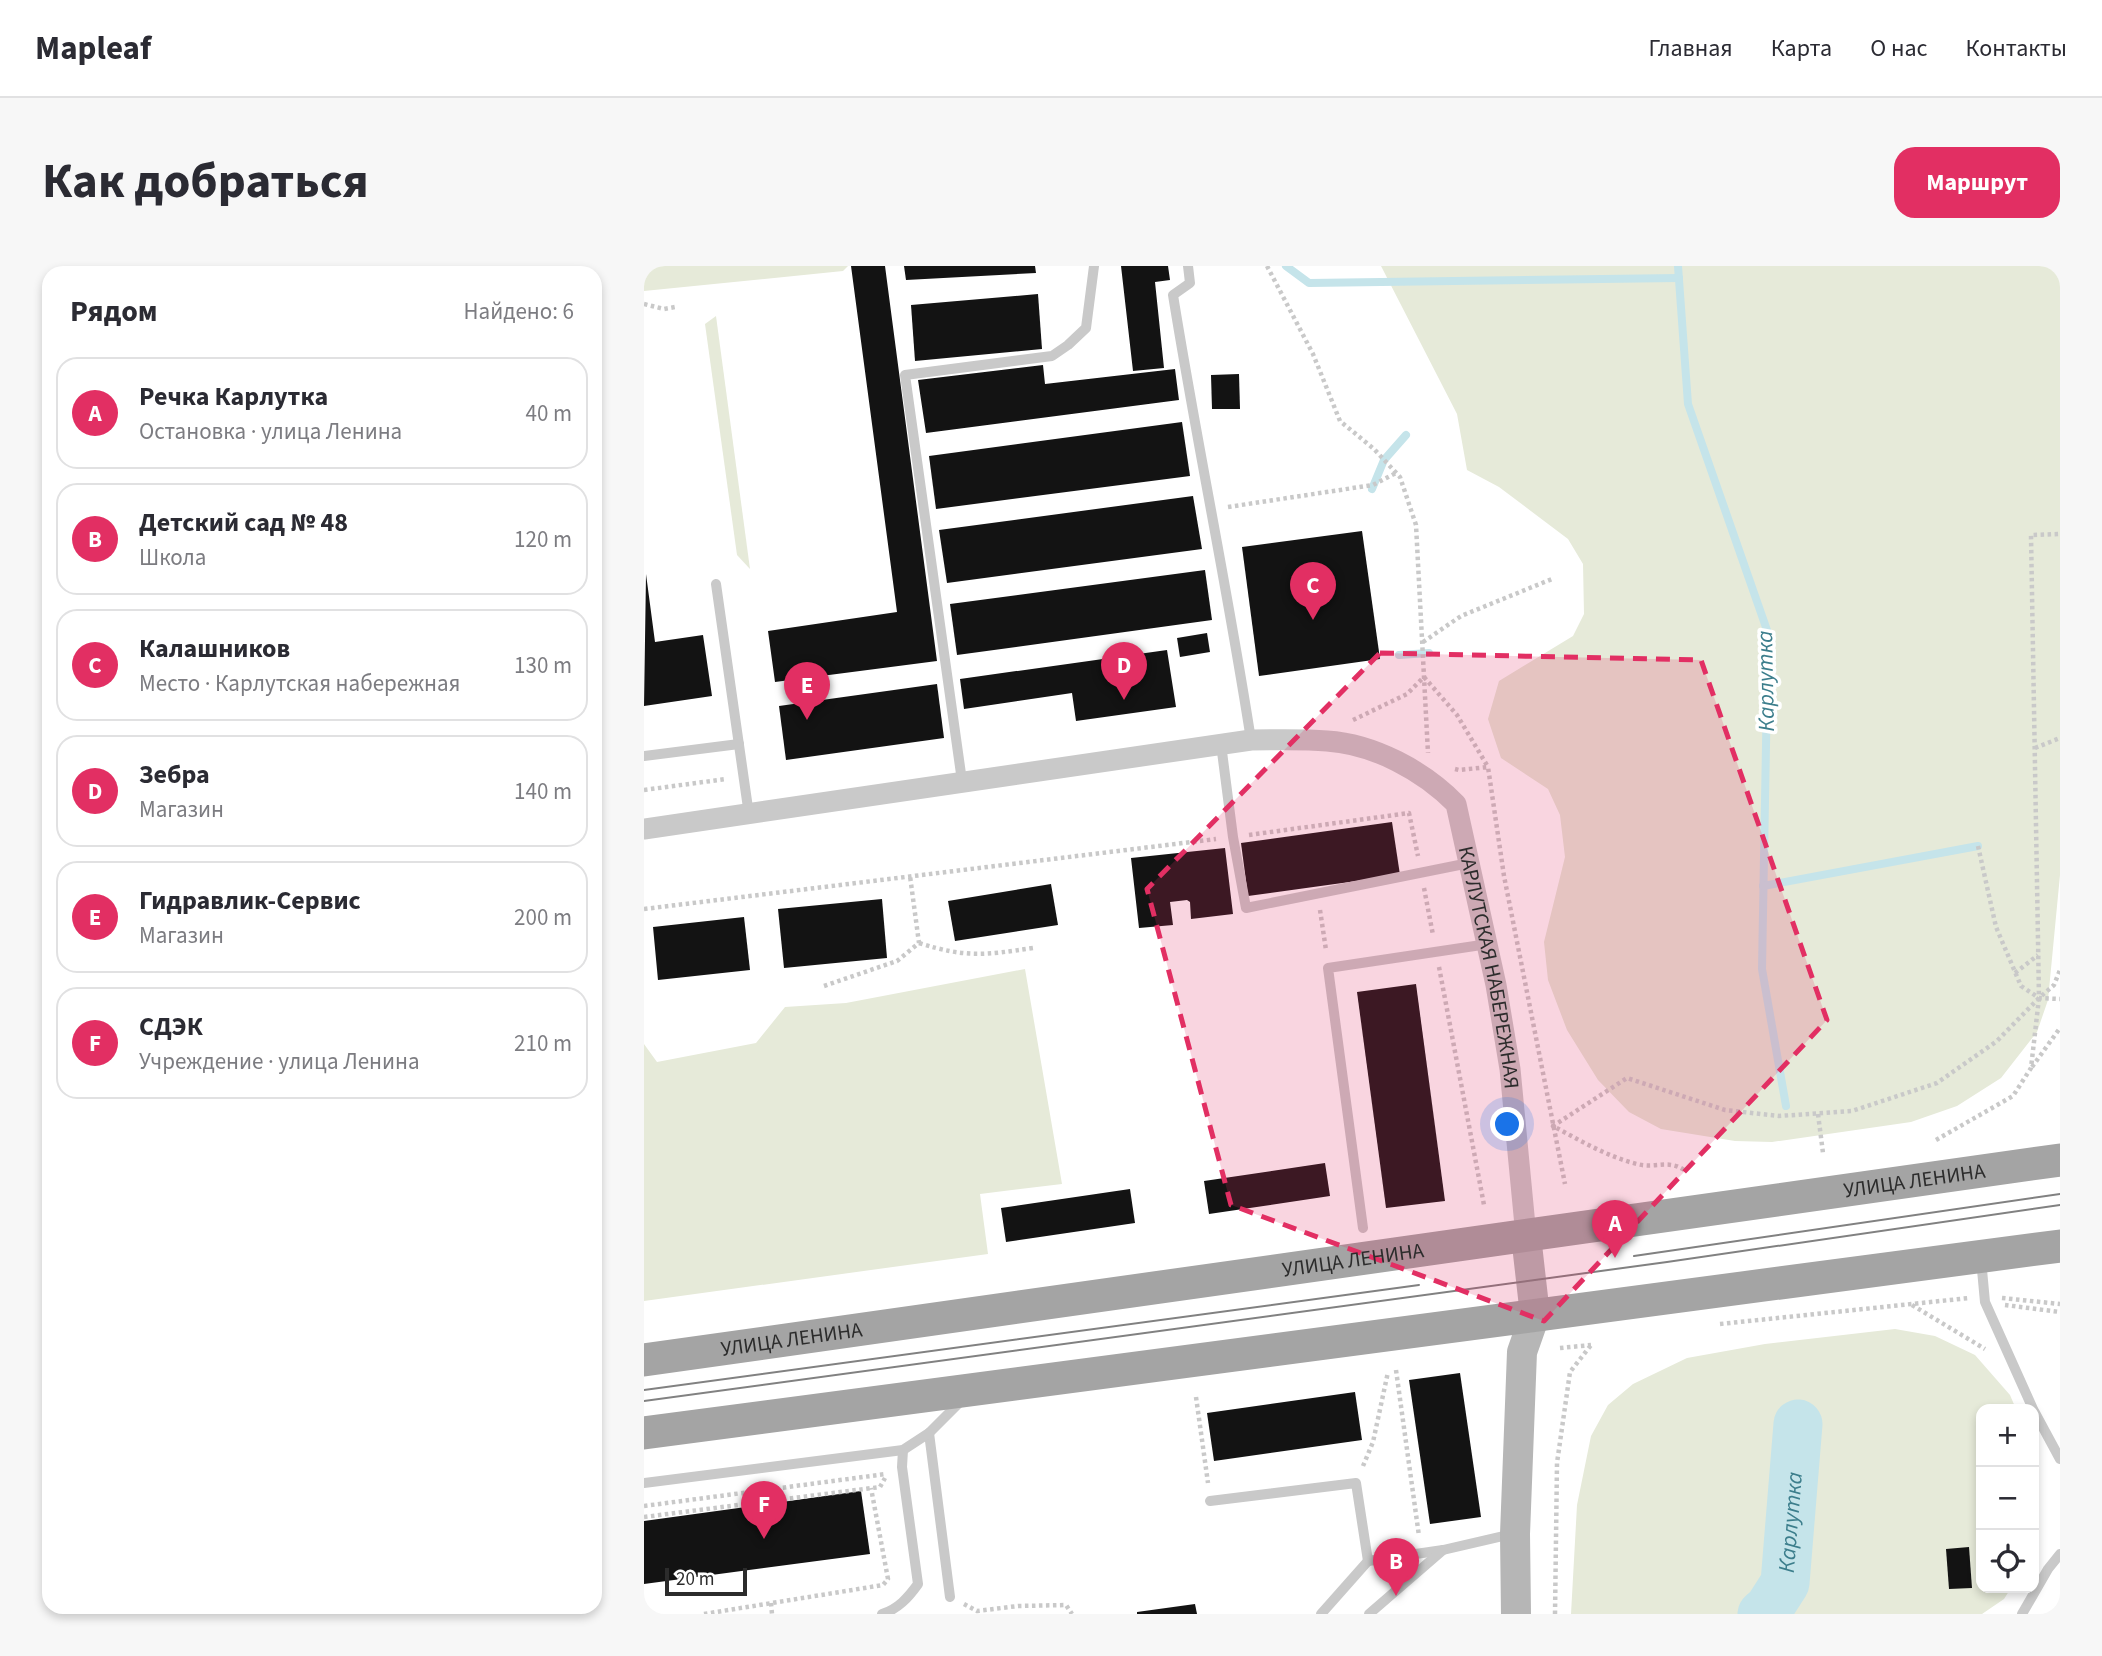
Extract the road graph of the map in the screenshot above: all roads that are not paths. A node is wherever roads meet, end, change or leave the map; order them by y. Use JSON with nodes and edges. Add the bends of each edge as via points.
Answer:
{"nodes":[{"id":1,"x":1094,"y":266,"type":"edge"},
{"id":2,"x":1188,"y":266,"type":"edge"},
{"id":3,"x":716,"y":584,"type":"dead end"},
{"id":4,"x":1251,"y":740,"type":"junction"},
{"id":5,"x":739,"y":744,"type":"junction"},
{"id":6,"x":1221,"y":744,"type":"junction"},
{"id":7,"x":644,"y":756,"type":"edge"},
{"id":8,"x":962,"y":781,"type":"junction"},
{"id":9,"x":749,"y":815,"type":"junction"},
{"id":10,"x":644,"y":829,"type":"edge"},
{"id":11,"x":1469,"y":863,"type":"junction"},
{"id":12,"x":1488,"y":944,"type":"junction"},
{"id":13,"x":2060,"y":1160,"type":"edge"},
{"id":14,"x":1363,"y":1228,"type":"dead end"},
{"id":15,"x":1526,"y":1236,"type":"junction"},
{"id":16,"x":2060,"y":1246,"type":"edge"},
{"id":17,"x":1980,"y":1256,"type":"junction"},
{"id":18,"x":1535,"y":1315,"type":"junction"},
{"id":19,"x":644,"y":1360,"type":"edge"},
{"id":20,"x":972,"y":1390,"type":"junction"},
{"id":21,"x":2030,"y":1404,"type":"edge"},
{"id":22,"x":2039,"y":1421,"type":"edge"},
{"id":23,"x":644,"y":1433,"type":"edge"},
{"id":24,"x":929,"y":1433,"type":"junction"},
{"id":25,"x":903,"y":1450,"type":"junction"},
{"id":26,"x":2060,"y":1459,"type":"edge"},
{"id":27,"x":644,"y":1483,"type":"edge"},
{"id":28,"x":1210,"y":1501,"type":"road end"},
{"id":29,"x":1514,"y":1534,"type":"junction"},
{"id":30,"x":1443,"y":1550,"type":"junction"},
{"id":31,"x":2060,"y":1554,"type":"edge"},
{"id":32,"x":1368,"y":1561,"type":"junction"},
{"id":33,"x":950,"y":1597,"type":"road end"},
{"id":34,"x":882,"y":1614,"type":"edge"},
{"id":35,"x":1321,"y":1614,"type":"edge"},
{"id":36,"x":1369,"y":1614,"type":"edge"},
{"id":37,"x":1516,"y":1614,"type":"edge"},
{"id":38,"x":2022,"y":1614,"type":"edge"}],
"edges":[{"from":1,"to":8,"type":"lane","via":[[1086,328],[1052,356],[905,375]]},
{"from":2,"to":4,"type":"lane","via":[[1190,284],[1173,295]]},
{"from":3,"to":5,"type":"lane"},
{"from":4,"to":6,"type":"street","name":"КАРЛУТСКАЯ НАБЕРЕЖНАЯ"},
{"from":4,"to":11,"type":"street","name":"КАРЛУТСКАЯ НАБЕРЕЖНАЯ","via":[[1330,741],[1382,754],[1457,804]]},
{"from":5,"to":7,"type":"lane"},
{"from":5,"to":9,"type":"lane"},
{"from":6,"to":8,"type":"street","name":"КАРЛУТСКАЯ НАБЕРЕЖНАЯ"},
{"from":6,"to":11,"type":"lane","via":[[1246,908]]},
{"from":8,"to":9,"type":"street","name":"КАРЛУТСКАЯ НАБЕРЕЖНАЯ"},
{"from":9,"to":10,"type":"street","name":"КАРЛУТСКАЯ НАБЕРЕЖНАЯ"},
{"from":11,"to":12,"type":"street","name":"КАРЛУТСКАЯ НАБЕРЕЖНАЯ"},
{"from":12,"to":14,"type":"lane","via":[[1328,968]]},
{"from":12,"to":15,"type":"street","name":"КАРЛУТСКАЯ НАБЕРЕЖНАЯ","via":[[1510,1069]]},
{"from":13,"to":15,"type":"main road","name":"УЛИЦА ЛЕНИНА"},
{"from":15,"to":18,"type":"main road"},
{"from":15,"to":19,"type":"main road","name":"УЛИЦА ЛЕНИНА"},
{"from":16,"to":17,"type":"main road"},
{"from":17,"to":18,"type":"main road"},
{"from":17,"to":21,"type":"lane","via":[[1985,1299]]},
{"from":18,"to":20,"type":"main road"},
{"from":18,"to":29,"type":"main road","via":[[1522,1352]]},
{"from":20,"to":23,"type":"main road"},
{"from":20,"to":24,"type":"lane"},
{"from":22,"to":26,"type":"lane"},
{"from":24,"to":25,"type":"lane"},
{"from":24,"to":33,"type":"lane"},
{"from":25,"to":27,"type":"lane"},
{"from":25,"to":34,"type":"lane","via":[[918,1584],[908,1598]]},
{"from":28,"to":32,"type":"lane","via":[[1356,1483]]},
{"from":29,"to":30,"type":"lane"},
{"from":29,"to":37,"type":"main road"},
{"from":30,"to":32,"type":"lane"},
{"from":30,"to":36,"type":"lane"},
{"from":31,"to":38,"type":"lane"},
{"from":32,"to":35,"type":"lane"}]}
